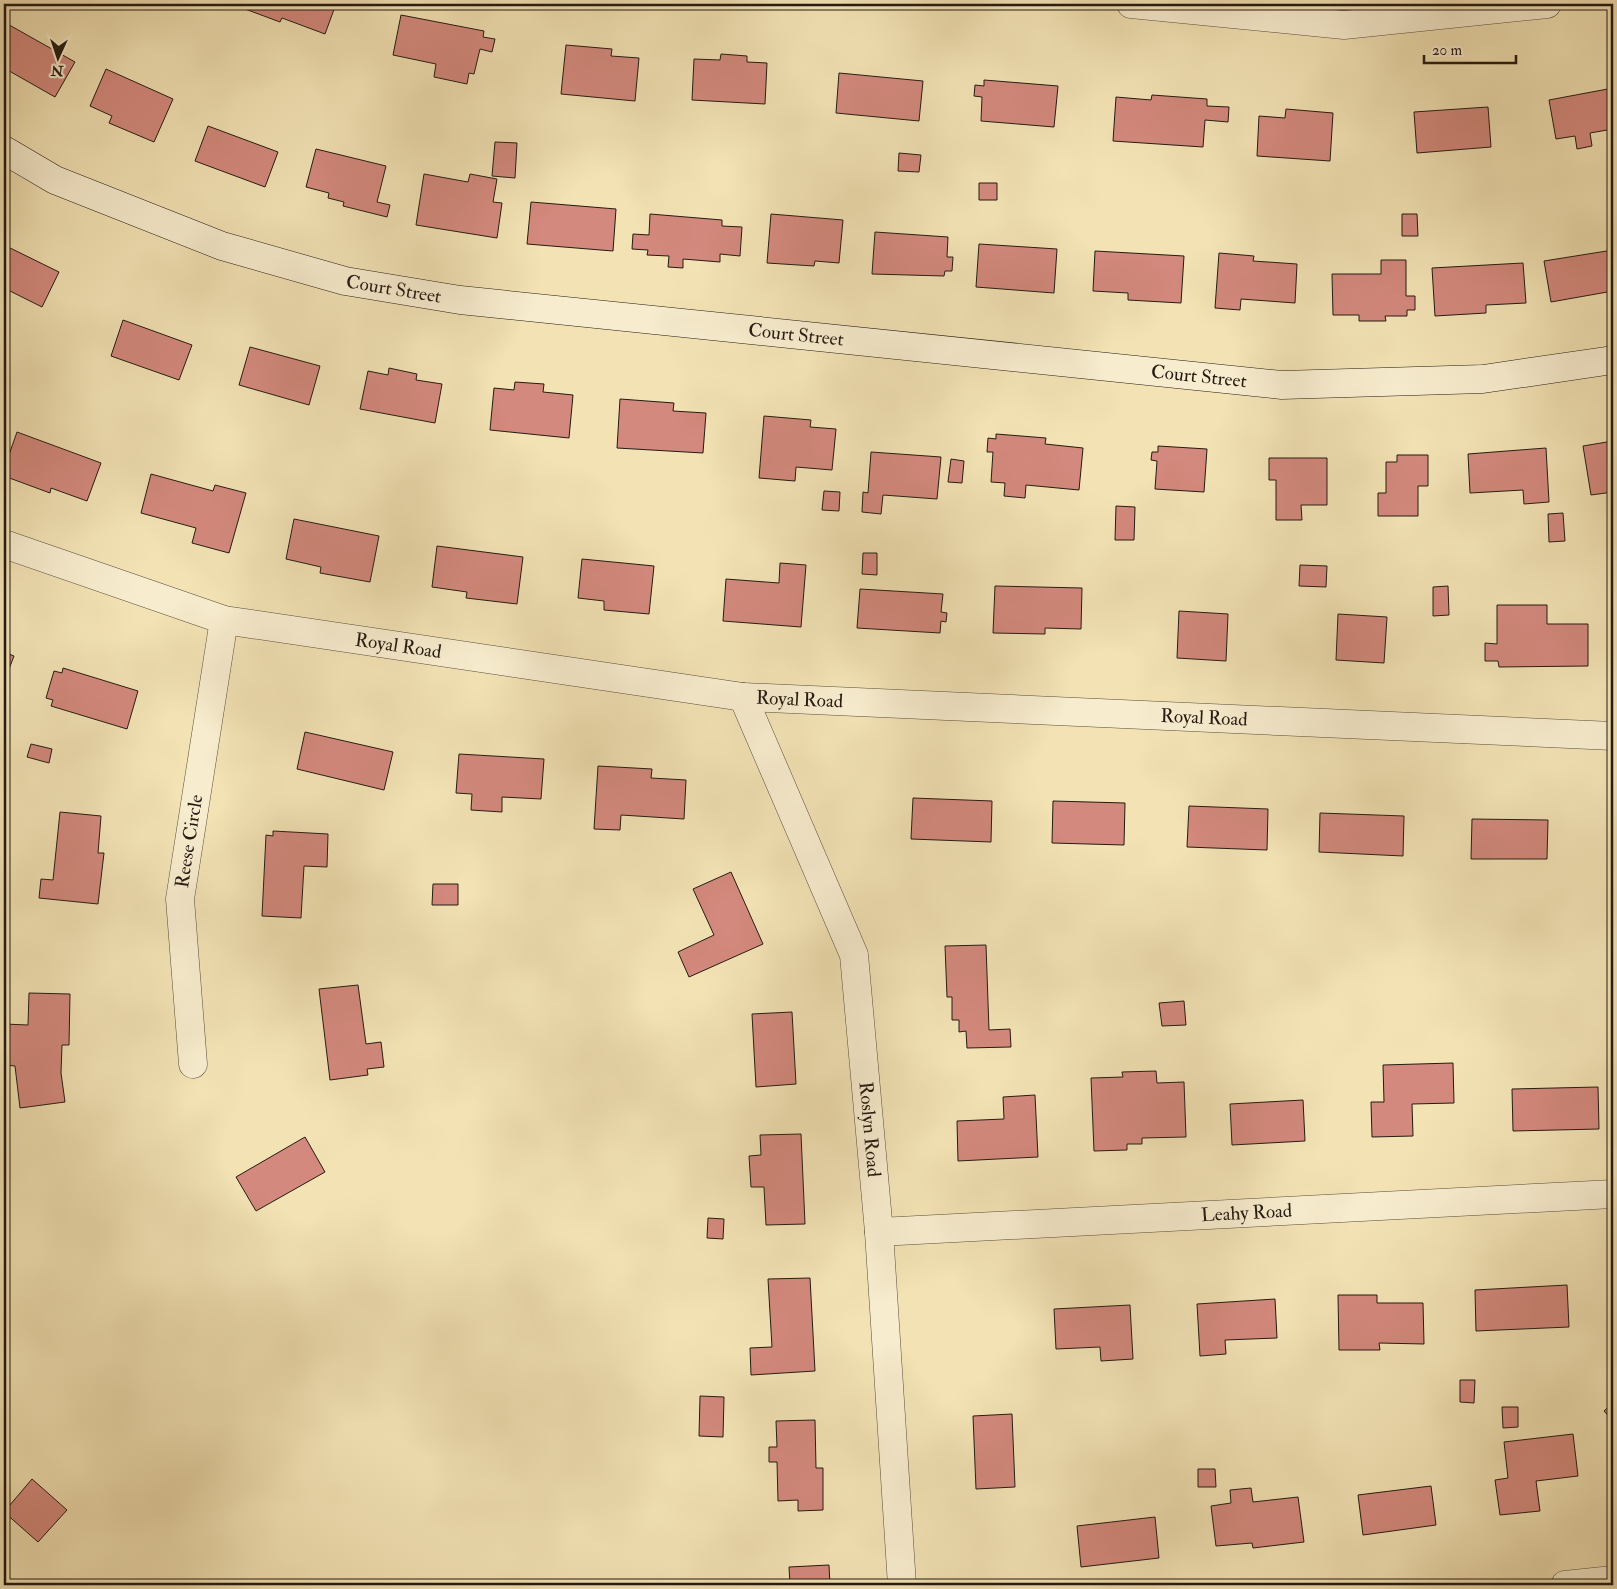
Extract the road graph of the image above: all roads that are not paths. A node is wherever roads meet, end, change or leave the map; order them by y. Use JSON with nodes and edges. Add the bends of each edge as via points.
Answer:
{"nodes":[{"id":1,"x":1131,"y":4,"type":"edge"},
{"id":2,"x":1547,"y":4,"type":"edge"},
{"id":3,"x":4,"y":150,"type":"edge"},
{"id":4,"x":1613,"y":360,"type":"edge"},
{"id":5,"x":4,"y":544,"type":"edge"},
{"id":6,"x":224,"y":620,"type":"junction"},
{"id":7,"x":743,"y":697,"type":"junction"},
{"id":8,"x":1613,"y":736,"type":"edge"},
{"id":9,"x":193,"y":1064,"type":"dead end"},
{"id":10,"x":1613,"y":1194,"type":"edge"},
{"id":11,"x":879,"y":1232,"type":"junction"},
{"id":12,"x":1613,"y":1580,"type":"edge"},
{"id":13,"x":902,"y":1585,"type":"edge"},
{"id":14,"x":1565,"y":1585,"type":"edge"}],
"edges":[{"from":1,"to":2,"type":"street","via":[[1344,25]]},
{"from":3,"to":4,"type":"street","name":"Court Street","via":[[55,180],[222,246],[345,281],[460,300],[1282,385],[1483,379]]},
{"from":5,"to":6,"type":"street","name":"Royal Road"},
{"from":6,"to":7,"type":"street","name":"Royal Road"},
{"from":6,"to":9,"type":"street","name":"Reese Circle","via":[[180,899]]},
{"from":7,"to":8,"type":"street","name":"Royal Road"},
{"from":7,"to":11,"type":"street","name":"Roslyn Road","via":[[854,955]]},
{"from":10,"to":11,"type":"street","name":"Leahy Road"},
{"from":11,"to":13,"type":"street","name":"Roslyn Road"},
{"from":12,"to":14,"type":"street"}]}
